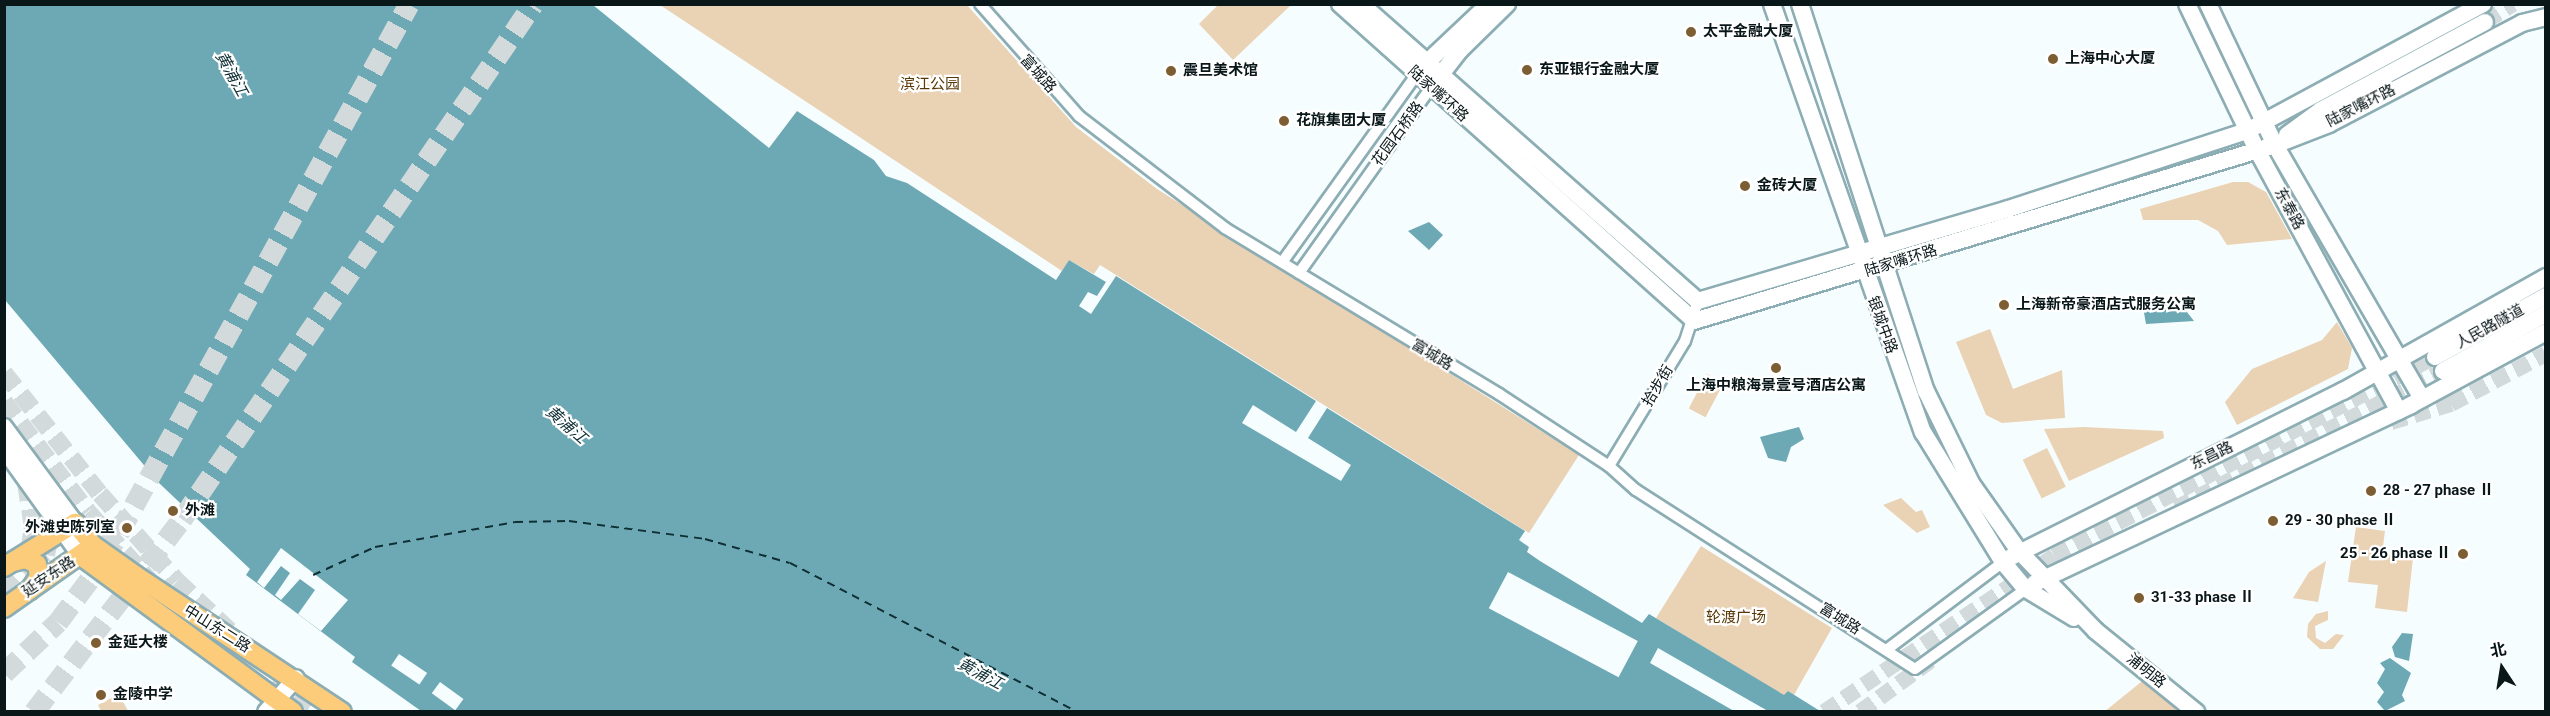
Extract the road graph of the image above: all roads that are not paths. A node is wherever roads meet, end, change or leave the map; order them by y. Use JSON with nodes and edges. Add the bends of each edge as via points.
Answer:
{"nodes":[{"id":1,"x":980,"y":4,"type":"edge"},
{"id":2,"x":1340,"y":4,"type":"edge"},
{"id":3,"x":1361,"y":4,"type":"edge"},
{"id":4,"x":1490,"y":4,"type":"edge"},
{"id":5,"x":1507,"y":4,"type":"edge"},
{"id":6,"x":1772,"y":4,"type":"edge"},
{"id":7,"x":1800,"y":4,"type":"edge"},
{"id":8,"x":2187,"y":4,"type":"edge"},
{"id":9,"x":2208,"y":4,"type":"edge"},
{"id":10,"x":2483,"y":4,"type":"tunnel mouth"},
{"id":11,"x":2546,"y":17,"type":"edge"},
{"id":12,"x":2485,"y":22,"type":"tunnel mouth"},
{"id":13,"x":1421,"y":68,"type":"junction"},
{"id":14,"x":1436,"y":80,"type":"junction"},
{"id":15,"x":2265,"y":123,"type":"junction"},
{"id":16,"x":2249,"y":130,"type":"junction"},
{"id":17,"x":2275,"y":145,"type":"junction"},
{"id":18,"x":2257,"y":150,"type":"junction"},
{"id":19,"x":1882,"y":248,"type":"junction"},
{"id":20,"x":1858,"y":255,"type":"junction"},
{"id":21,"x":1283,"y":261,"type":"junction"},
{"id":22,"x":1888,"y":265,"type":"junction"},
{"id":23,"x":1299,"y":273,"type":"junction"},
{"id":24,"x":1864,"y":273,"type":"junction"},
{"id":25,"x":2546,"y":277,"type":"edge"},
{"id":26,"x":2546,"y":296,"type":"edge"},
{"id":27,"x":1698,"y":302,"type":"junction"},
{"id":28,"x":2546,"y":314,"type":"edge"},
{"id":29,"x":1694,"y":321,"type":"junction"},
{"id":30,"x":2546,"y":332,"type":"edge"},
{"id":31,"x":2397,"y":361,"type":"junction"},
{"id":32,"x":2379,"y":372,"type":"junction"},
{"id":33,"x":2422,"y":399,"type":"junction"},
{"id":34,"x":2399,"y":411,"type":"junction"},
{"id":35,"x":4,"y":427,"type":"edge"},
{"id":36,"x":4,"y":449,"type":"edge"},
{"id":37,"x":1609,"y":466,"type":"junction"},
{"id":38,"x":68,"y":527,"type":"junction"},
{"id":39,"x":87,"y":550,"type":"junction"},
{"id":40,"x":2019,"y":551,"type":"junction"},
{"id":41,"x":2003,"y":562,"type":"junction"},
{"id":42,"x":8,"y":565,"type":"edge"},
{"id":43,"x":2043,"y":578,"type":"junction"},
{"id":44,"x":2026,"y":589,"type":"junction"},
{"id":45,"x":30,"y":590,"type":"junction"},
{"id":46,"x":4,"y":608,"type":"edge"},
{"id":47,"x":2096,"y":631,"type":"junction"},
{"id":48,"x":1888,"y":648,"type":"junction"},
{"id":49,"x":296,"y":678,"type":"junction"},
{"id":50,"x":272,"y":706,"type":"edge"},
{"id":51,"x":293,"y":711,"type":"edge"},
{"id":52,"x":342,"y":711,"type":"edge"},
{"id":53,"x":2196,"y":711,"type":"edge"}],
"edges":[{"from":1,"to":21,"type":"street","name":"富城路","via":[[1079,116],[1225,228]]},
{"from":2,"to":13,"type":"main road","name":"陆家嘴环路"},
{"from":3,"to":13,"type":"main road","name":"陆家嘴环路"},
{"from":4,"to":13,"type":"main road","name":"花园石桥路"},
{"from":5,"to":14,"type":"main road","name":"花园石桥路"},
{"from":6,"to":20,"type":"main road","name":"银城中路"},
{"from":7,"to":19,"type":"main road","name":"银城中路"},
{"from":8,"to":16,"type":"main road","name":"东泰路"},
{"from":9,"to":15,"type":"main road","name":"东泰路"},
{"from":10,"to":15,"type":"main road","name":"陆家嘴环路"},
{"from":11,"to":17,"type":"main road","name":"陆家嘴环路","via":[[2522,23],[2329,124]]},
{"from":12,"to":17,"type":"main road","via":[[2321,110]]},
{"from":13,"to":14,"type":"main road","name":"陆家嘴环路"},
{"from":13,"to":21,"type":"street","name":"花园石桥路"},
{"from":14,"to":23,"type":"street","name":"花园石桥路"},
{"from":14,"to":27,"type":"main road","name":"陆家嘴环路"},
{"from":14,"to":29,"type":"main road","name":"陆家嘴环路"},
{"from":15,"to":16,"type":"main road","name":"陆家嘴环路"},
{"from":15,"to":17,"type":"main road","name":"东泰路"},
{"from":16,"to":18,"type":"main road","name":"东泰路"},
{"from":16,"to":19,"type":"main road","name":"陆家嘴环路"},
{"from":17,"to":18,"type":"main road","name":"陆家嘴环路"},
{"from":17,"to":31,"type":"main road","name":"东泰路"},
{"from":18,"to":22,"type":"main road","name":"陆家嘴环路"},
{"from":18,"to":32,"type":"main road","name":"东泰路"},
{"from":19,"to":20,"type":"main road","name":"陆家嘴环路"},
{"from":19,"to":22,"type":"main road","name":"银城中路"},
{"from":20,"to":24,"type":"main road","name":"银城中路"},
{"from":20,"to":27,"type":"main road","name":"陆家嘴环路"},
{"from":21,"to":23,"type":"street","name":"富城路"},
{"from":22,"to":24,"type":"main road","name":"陆家嘴环路"},
{"from":22,"to":40,"type":"main road","name":"银城中路","via":[[1938,419],[1971,483]]},
{"from":23,"to":37,"type":"street","name":"富城路"},
{"from":24,"to":29,"type":"main road","name":"陆家嘴环路"},
{"from":24,"to":41,"type":"main road","name":"银城中路","via":[[1923,432]]},
{"from":25,"to":31,"type":"main road","name":"东昌路"},
{"from":26,"to":28,"type":"main road","name":"人民路隧道","via":[[2439,364]]},
{"from":27,"to":29,"type":"street","name":"拾步街"},
{"from":29,"to":37,"type":"street","name":"拾步街"},
{"from":30,"to":33,"type":"main road"},
{"from":31,"to":32,"type":"main road","name":"东昌路"},
{"from":31,"to":33,"type":"main road","name":"东泰路"},
{"from":32,"to":34,"type":"main road","name":"东泰路"},
{"from":32,"to":40,"type":"main road","name":"东昌路"},
{"from":33,"to":34,"type":"main road"},
{"from":34,"to":43,"type":"main road"},
{"from":35,"to":38,"type":"main road"},
{"from":36,"to":38,"type":"main road"},
{"from":37,"to":48,"type":"street","name":"富城路","via":[[1635,490]]},
{"from":38,"to":39,"type":"main road"},
{"from":38,"to":42,"type":"main road","name":"延安东路"},
{"from":39,"to":45,"type":"main road","name":"延安东路"},
{"from":39,"to":49,"type":"main road","name":"中山东二路"},
{"from":39,"to":50,"type":"main road","name":"中山东二路"},
{"from":40,"to":41,"type":"main road","name":"东昌路"},
{"from":40,"to":43,"type":"main road","name":"银城中路"},
{"from":41,"to":44,"type":"main road","name":"银城中路"},
{"from":41,"to":48,"type":"street","name":"东昌路"},
{"from":42,"to":45,"type":"main road","via":[[25,559],[37,564],[39,577]]},
{"from":43,"to":44,"type":"main road"},
{"from":43,"to":47,"type":"main road","name":"浦明路"},
{"from":44,"to":47,"type":"main road","name":"浦明路"},
{"from":44,"to":48,"type":"street","name":"富城路","via":[[1915,669]]},
{"from":45,"to":46,"type":"main road","name":"延安东路"},
{"from":47,"to":53,"type":"main road","name":"浦明路"},
{"from":49,"to":50,"type":"main road"},
{"from":49,"to":52,"type":"main road","name":"中山东二路"},
{"from":50,"to":51,"type":"main road","name":"中山东二路"}]}
